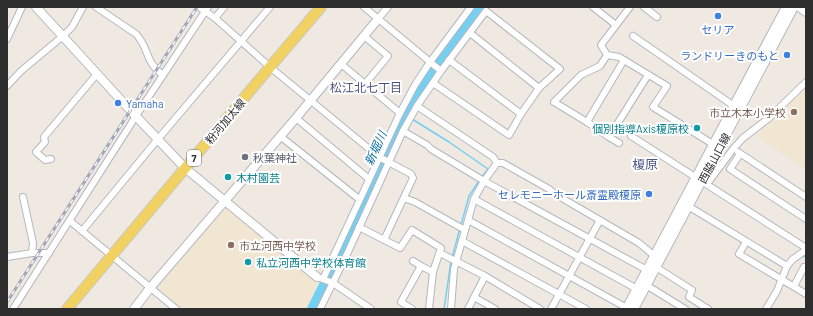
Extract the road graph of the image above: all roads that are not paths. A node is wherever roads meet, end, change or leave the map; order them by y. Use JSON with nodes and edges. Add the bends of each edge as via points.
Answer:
{"nodes":[{"id":1,"x":22,"y":7,"type":"edge"},
{"id":2,"x":36,"y":7,"type":"edge"},
{"id":3,"x":83,"y":7,"type":"edge"},
{"id":4,"x":96,"y":7,"type":"edge"},
{"id":5,"x":199,"y":7,"type":"edge"},
{"id":6,"x":224,"y":7,"type":"edge"},
{"id":7,"x":270,"y":7,"type":"edge"},
{"id":8,"x":321,"y":7,"type":"edge"},
{"id":9,"x":364,"y":7,"type":"edge"},
{"id":10,"x":388,"y":7,"type":"edge"},
{"id":11,"x":471,"y":7,"type":"edge"},
{"id":12,"x":592,"y":7,"type":"edge"},
{"id":13,"x":630,"y":7,"type":"edge"},
{"id":14,"x":644,"y":7,"type":"edge"},
{"id":15,"x":786,"y":7,"type":"edge"},
{"id":16,"x":794,"y":7,"type":"edge"},
{"id":17,"x":799,"y":7,"type":"edge"},
{"id":18,"x":486,"y":9,"type":"edge"},
{"id":19,"x":206,"y":10,"type":"edge"},
{"id":20,"x":806,"y":12,"type":"edge"},
{"id":21,"x":657,"y":17,"type":"dead end"},
{"id":22,"x":215,"y":18,"type":"junction"},
{"id":23,"x":378,"y":19,"type":"junction"},
{"id":24,"x":616,"y":25,"type":"junction"},
{"id":25,"x":470,"y":33,"type":"junction"},
{"id":26,"x":63,"y":36,"type":"junction"},
{"id":27,"x":364,"y":36,"type":"junction"},
{"id":28,"x":633,"y":36,"type":"dead end"},
{"id":29,"x":7,"y":39,"type":"edge"},
{"id":30,"x":240,"y":41,"type":"junction"},
{"id":31,"x":607,"y":55,"type":"junction"},
{"id":32,"x":449,"y":60,"type":"junction"},
{"id":33,"x":624,"y":60,"type":"junction"},
{"id":34,"x":431,"y":63,"type":"junction"},
{"id":35,"x":341,"y":64,"type":"junction"},
{"id":36,"x":270,"y":67,"type":"junction"},
{"id":37,"x":440,"y":70,"type":"junction"},
{"id":38,"x":98,"y":74,"type":"junction"},
{"id":39,"x":164,"y":75,"type":"junction"},
{"id":40,"x":648,"y":75,"type":"junction"},
{"id":41,"x":806,"y":82,"type":"edge"},
{"id":42,"x":432,"y":83,"type":"junction"},
{"id":43,"x":365,"y":84,"type":"junction"},
{"id":44,"x":7,"y":86,"type":"edge"},
{"id":45,"x":539,"y":88,"type":"junction"},
{"id":46,"x":311,"y":100,"type":"junction"},
{"id":47,"x":417,"y":106,"type":"junction"},
{"id":48,"x":734,"y":106,"type":"junction"},
{"id":49,"x":400,"y":113,"type":"junction"},
{"id":50,"x":521,"y":114,"type":"junction"},
{"id":51,"x":136,"y":116,"type":"junction"},
{"id":52,"x":296,"y":118,"type":"junction"},
{"id":53,"x":587,"y":122,"type":"junction"},
{"id":54,"x":403,"y":131,"type":"junction"},
{"id":55,"x":280,"y":136,"type":"junction"},
{"id":56,"x":631,"y":136,"type":"dead end"},
{"id":57,"x":609,"y":137,"type":"junction"},
{"id":58,"x":158,"y":139,"type":"junction"},
{"id":59,"x":619,"y":144,"type":"dead end"},
{"id":60,"x":716,"y":147,"type":"junction"},
{"id":61,"x":733,"y":150,"type":"junction"},
{"id":62,"x":740,"y":154,"type":"junction"},
{"id":63,"x":380,"y":156,"type":"junction"},
{"id":64,"x":51,"y":159,"type":"dead end"},
{"id":65,"x":389,"y":162,"type":"junction"},
{"id":66,"x":497,"y":163,"type":"junction"},
{"id":67,"x":185,"y":168,"type":"junction"},
{"id":68,"x":368,"y":179,"type":"junction"},
{"id":69,"x":702,"y":180,"type":"junction"},
{"id":70,"x":484,"y":181,"type":"junction"},
{"id":71,"x":23,"y":197,"type":"dead end"},
{"id":72,"x":806,"y":197,"type":"edge"},
{"id":73,"x":404,"y":198,"type":"junction"},
{"id":74,"x":359,"y":199,"type":"junction"},
{"id":75,"x":224,"y":200,"type":"junction"},
{"id":76,"x":474,"y":200,"type":"junction"},
{"id":77,"x":688,"y":206,"type":"junction"},
{"id":78,"x":806,"y":219,"type":"edge"},
{"id":79,"x":468,"y":220,"type":"junction"},
{"id":80,"x":600,"y":220,"type":"junction"},
{"id":81,"x":70,"y":221,"type":"junction"},
{"id":82,"x":359,"y":228,"type":"junction"},
{"id":83,"x":465,"y":230,"type":"junction"},
{"id":84,"x":82,"y":231,"type":"junction"},
{"id":85,"x":590,"y":239,"type":"junction"},
{"id":86,"x":384,"y":240,"type":"junction"},
{"id":87,"x":462,"y":241,"type":"junction"},
{"id":88,"x":746,"y":242,"type":"junction"},
{"id":89,"x":806,"y":249,"type":"edge"},
{"id":90,"x":32,"y":253,"type":"junction"},
{"id":91,"x":49,"y":253,"type":"junction"},
{"id":92,"x":440,"y":253,"type":"junction"},
{"id":93,"x":7,"y":257,"type":"edge"},
{"id":94,"x":112,"y":257,"type":"junction"},
{"id":95,"x":579,"y":257,"type":"junction"},
{"id":96,"x":657,"y":258,"type":"junction"},
{"id":97,"x":413,"y":261,"type":"dead end"},
{"id":98,"x":456,"y":262,"type":"junction"},
{"id":99,"x":421,"y":266,"type":"junction"},
{"id":100,"x":787,"y":266,"type":"junction"},
{"id":101,"x":656,"y":267,"type":"junction"},
{"id":102,"x":804,"y":267,"type":"dead end"},
{"id":103,"x":647,"y":270,"type":"junction"},
{"id":104,"x":433,"y":272,"type":"junction"},
{"id":105,"x":485,"y":276,"type":"junction"},
{"id":106,"x":569,"y":276,"type":"junction"},
{"id":107,"x":320,"y":278,"type":"junction"},
{"id":108,"x":783,"y":280,"type":"junction"},
{"id":109,"x":333,"y":283,"type":"junction"},
{"id":110,"x":646,"y":285,"type":"junction"},
{"id":111,"x":794,"y":286,"type":"junction"},
{"id":112,"x":150,"y":288,"type":"junction"},
{"id":113,"x":637,"y":289,"type":"junction"},
{"id":114,"x":559,"y":294,"type":"junction"},
{"id":115,"x":806,"y":294,"type":"edge"},
{"id":116,"x":474,"y":297,"type":"junction"},
{"id":117,"x":369,"y":308,"type":"edge"},
{"id":118,"x":633,"y":308,"type":"edge"},
{"id":119,"x":13,"y":309,"type":"edge"},
{"id":120,"x":67,"y":309,"type":"edge"},
{"id":121,"x":134,"y":309,"type":"edge"},
{"id":122,"x":176,"y":309,"type":"edge"},
{"id":123,"x":320,"y":309,"type":"edge"},
{"id":124,"x":412,"y":309,"type":"edge"},
{"id":125,"x":429,"y":309,"type":"edge"},
{"id":126,"x":451,"y":309,"type":"edge"},
{"id":127,"x":468,"y":309,"type":"edge"},
{"id":128,"x":495,"y":309,"type":"edge"},
{"id":129,"x":540,"y":309,"type":"edge"},
{"id":130,"x":550,"y":309,"type":"edge"},
{"id":131,"x":586,"y":309,"type":"edge"},
{"id":132,"x":685,"y":309,"type":"edge"},
{"id":133,"x":708,"y":309,"type":"edge"},
{"id":134,"x":766,"y":309,"type":"edge"}],
"edges":[{"from":1,"to":29,"type":"street"},
{"from":2,"to":26,"type":"street"},
{"from":3,"to":26,"type":"street","via":[[72,27]]},
{"from":4,"to":39,"type":"street","via":[[136,34],[142,40],[153,66]]},
{"from":5,"to":19,"type":"street"},
{"from":6,"to":22,"type":"street"},
{"from":7,"to":30,"type":"street"},
{"from":8,"to":36,"type":"main road","name":"粉河加太線","number":"7"},
{"from":9,"to":23,"type":"street"},
{"from":10,"to":23,"type":"street"},
{"from":11,"to":34,"type":"street"},
{"from":12,"to":24,"type":"street"},
{"from":13,"to":24,"type":"street"},
{"from":14,"to":21,"type":"street"},
{"from":15,"to":48,"type":"street","name":"西脇山口線"},
{"from":16,"to":60,"type":"street","name":"西脇山口線"},
{"from":17,"to":20,"type":"street"},
{"from":18,"to":25,"type":"street"},
{"from":18,"to":45,"type":"street","via":[[560,69]]},
{"from":19,"to":22,"type":"street"},
{"from":19,"to":39,"type":"street"},
{"from":22,"to":30,"type":"street"},
{"from":23,"to":27,"type":"street"},
{"from":23,"to":34,"type":"street"},
{"from":24,"to":31,"type":"street","via":[[601,45]]},
{"from":25,"to":32,"type":"street"},
{"from":25,"to":45,"type":"street"},
{"from":26,"to":38,"type":"street"},
{"from":26,"to":44,"type":"street","via":[[20,71]]},
{"from":27,"to":35,"type":"street"},
{"from":27,"to":43,"type":"street","via":[[388,56]]},
{"from":28,"to":48,"type":"street"},
{"from":30,"to":36,"type":"street"},
{"from":30,"to":58,"type":"street"},
{"from":31,"to":33,"type":"street"},
{"from":31,"to":53,"type":"street","via":[[600,66],[581,75],[554,102]]},
{"from":32,"to":37,"type":"street"},
{"from":32,"to":50,"type":"street"},
{"from":33,"to":40,"type":"street"},
{"from":33,"to":53,"type":"street"},
{"from":34,"to":37,"type":"street"},
{"from":34,"to":49,"type":"street","via":[[415,85]]},
{"from":35,"to":43,"type":"street"},
{"from":35,"to":46,"type":"street"},
{"from":36,"to":46,"type":"street"},
{"from":36,"to":67,"type":"main road","name":"粉河加太線","number":"7"},
{"from":37,"to":42,"type":"street"},
{"from":38,"to":51,"type":"street"},
{"from":38,"to":64,"type":"street","via":[[44,137],[45,142],[36,152],[45,160]]},
{"from":39,"to":51,"type":"street"},
{"from":40,"to":57,"type":"street"},
{"from":40,"to":60,"type":"street","via":[[667,86],[653,107]]},
{"from":41,"to":61,"type":"street"},
{"from":42,"to":47,"type":"street"},
{"from":42,"to":50,"type":"street","via":[[509,135]]},
{"from":43,"to":49,"type":"street"},
{"from":45,"to":50,"type":"street"},
{"from":46,"to":52,"type":"street"},
{"from":46,"to":63,"type":"street"},
{"from":47,"to":54,"type":"street"},
{"from":47,"to":66,"type":"street"},
{"from":48,"to":60,"type":"street","name":"西脇山口線"},
{"from":49,"to":63,"type":"street"},
{"from":51,"to":58,"type":"street"},
{"from":51,"to":81,"type":"street"},
{"from":52,"to":55,"type":"street"},
{"from":52,"to":68,"type":"street"},
{"from":53,"to":57,"type":"street"},
{"from":54,"to":65,"type":"street"},
{"from":54,"to":70,"type":"street"},
{"from":55,"to":74,"type":"street"},
{"from":55,"to":75,"type":"street"},
{"from":56,"to":69,"type":"street"},
{"from":57,"to":59,"type":"street"},
{"from":58,"to":67,"type":"street"},
{"from":58,"to":84,"type":"street"},
{"from":60,"to":69,"type":"street","name":"西脇山口線"},
{"from":61,"to":62,"type":"street"},
{"from":61,"to":69,"type":"street"},
{"from":62,"to":72,"type":"street"},
{"from":62,"to":78,"type":"street","via":[[730,169]]},
{"from":63,"to":65,"type":"street"},
{"from":63,"to":68,"type":"street"},
{"from":65,"to":73,"type":"street","via":[[411,174],[413,178]]},
{"from":65,"to":82,"type":"street"},
{"from":66,"to":70,"type":"street"},
{"from":66,"to":80,"type":"street","via":[[510,166]]},
{"from":67,"to":75,"type":"street"},
{"from":67,"to":94,"type":"main road","name":"粉河加太線","number":"7"},
{"from":68,"to":74,"type":"street"},
{"from":69,"to":77,"type":"street","name":"西脇山口線"},
{"from":69,"to":89,"type":"street"},
{"from":69,"to":96,"type":"street","name":"西脇山口線"},
{"from":70,"to":76,"type":"street"},
{"from":70,"to":85,"type":"street"},
{"from":71,"to":90,"type":"street","via":[[33,244]]},
{"from":73,"to":83,"type":"street","via":[[416,202]]},
{"from":73,"to":86,"type":"street"},
{"from":74,"to":107,"type":"street"},
{"from":75,"to":107,"type":"street"},
{"from":75,"to":112,"type":"street"},
{"from":76,"to":79,"type":"street"},
{"from":76,"to":95,"type":"street"},
{"from":77,"to":88,"type":"street"},
{"from":77,"to":96,"type":"street","name":"西脇山口線"},
{"from":79,"to":83,"type":"street"},
{"from":79,"to":106,"type":"street"},
{"from":80,"to":85,"type":"street"},
{"from":80,"to":96,"type":"street","via":[[639,243]]},
{"from":81,"to":84,"type":"street"},
{"from":81,"to":91,"type":"street"},
{"from":82,"to":86,"type":"street"},
{"from":82,"to":109,"type":"street"},
{"from":83,"to":87,"type":"street"},
{"from":84,"to":94,"type":"street"},
{"from":85,"to":95,"type":"street"},
{"from":85,"to":103,"type":"street"},
{"from":86,"to":92,"type":"street","via":[[400,248],[412,230],[441,248]]},
{"from":87,"to":98,"type":"street"},
{"from":87,"to":114,"type":"street"},
{"from":88,"to":100,"type":"street"},
{"from":88,"to":108,"type":"street","via":[[739,254]]},
{"from":89,"to":100,"type":"street"},
{"from":90,"to":91,"type":"street"},
{"from":90,"to":93,"type":"street"},
{"from":91,"to":119,"type":"street"},
{"from":92,"to":98,"type":"street"},
{"from":92,"to":104,"type":"street"},
{"from":94,"to":112,"type":"street"},
{"from":94,"to":120,"type":"main road","name":"粉河加太線","number":"7"},
{"from":95,"to":106,"type":"street"},
{"from":95,"to":113,"type":"street"},
{"from":96,"to":101,"type":"street","name":"西脇山口線"},
{"from":96,"to":103,"type":"street","name":"西脇山口線"},
{"from":97,"to":99,"type":"street"},
{"from":98,"to":105,"type":"street"},
{"from":98,"to":126,"type":"street"},
{"from":99,"to":104,"type":"street"},
{"from":99,"to":124,"type":"street","via":[[401,302]]},
{"from":100,"to":108,"type":"street"},
{"from":101,"to":110,"type":"street","name":"西脇山口線"},
{"from":101,"to":133,"type":"street","via":[[692,290],[688,297]]},
{"from":102,"to":111,"type":"street"},
{"from":103,"to":113,"type":"street","name":"西脇山口線"},
{"from":104,"to":125,"type":"street"},
{"from":105,"to":116,"type":"street"},
{"from":105,"to":129,"type":"street"},
{"from":106,"to":114,"type":"street"},
{"from":106,"to":118,"type":"street"},
{"from":107,"to":109,"type":"street"},
{"from":108,"to":111,"type":"street"},
{"from":108,"to":134,"type":"street"},
{"from":109,"to":117,"type":"street"},
{"from":109,"to":123,"type":"street"},
{"from":110,"to":118,"type":"street","name":"西脇山口線"},
{"from":110,"to":132,"type":"street"},
{"from":111,"to":115,"type":"street"},
{"from":112,"to":121,"type":"street"},
{"from":112,"to":122,"type":"street"},
{"from":113,"to":118,"type":"street","name":"西脇山口線"},
{"from":114,"to":130,"type":"street"},
{"from":114,"to":131,"type":"street"},
{"from":116,"to":127,"type":"street"},
{"from":116,"to":128,"type":"street"}]}
